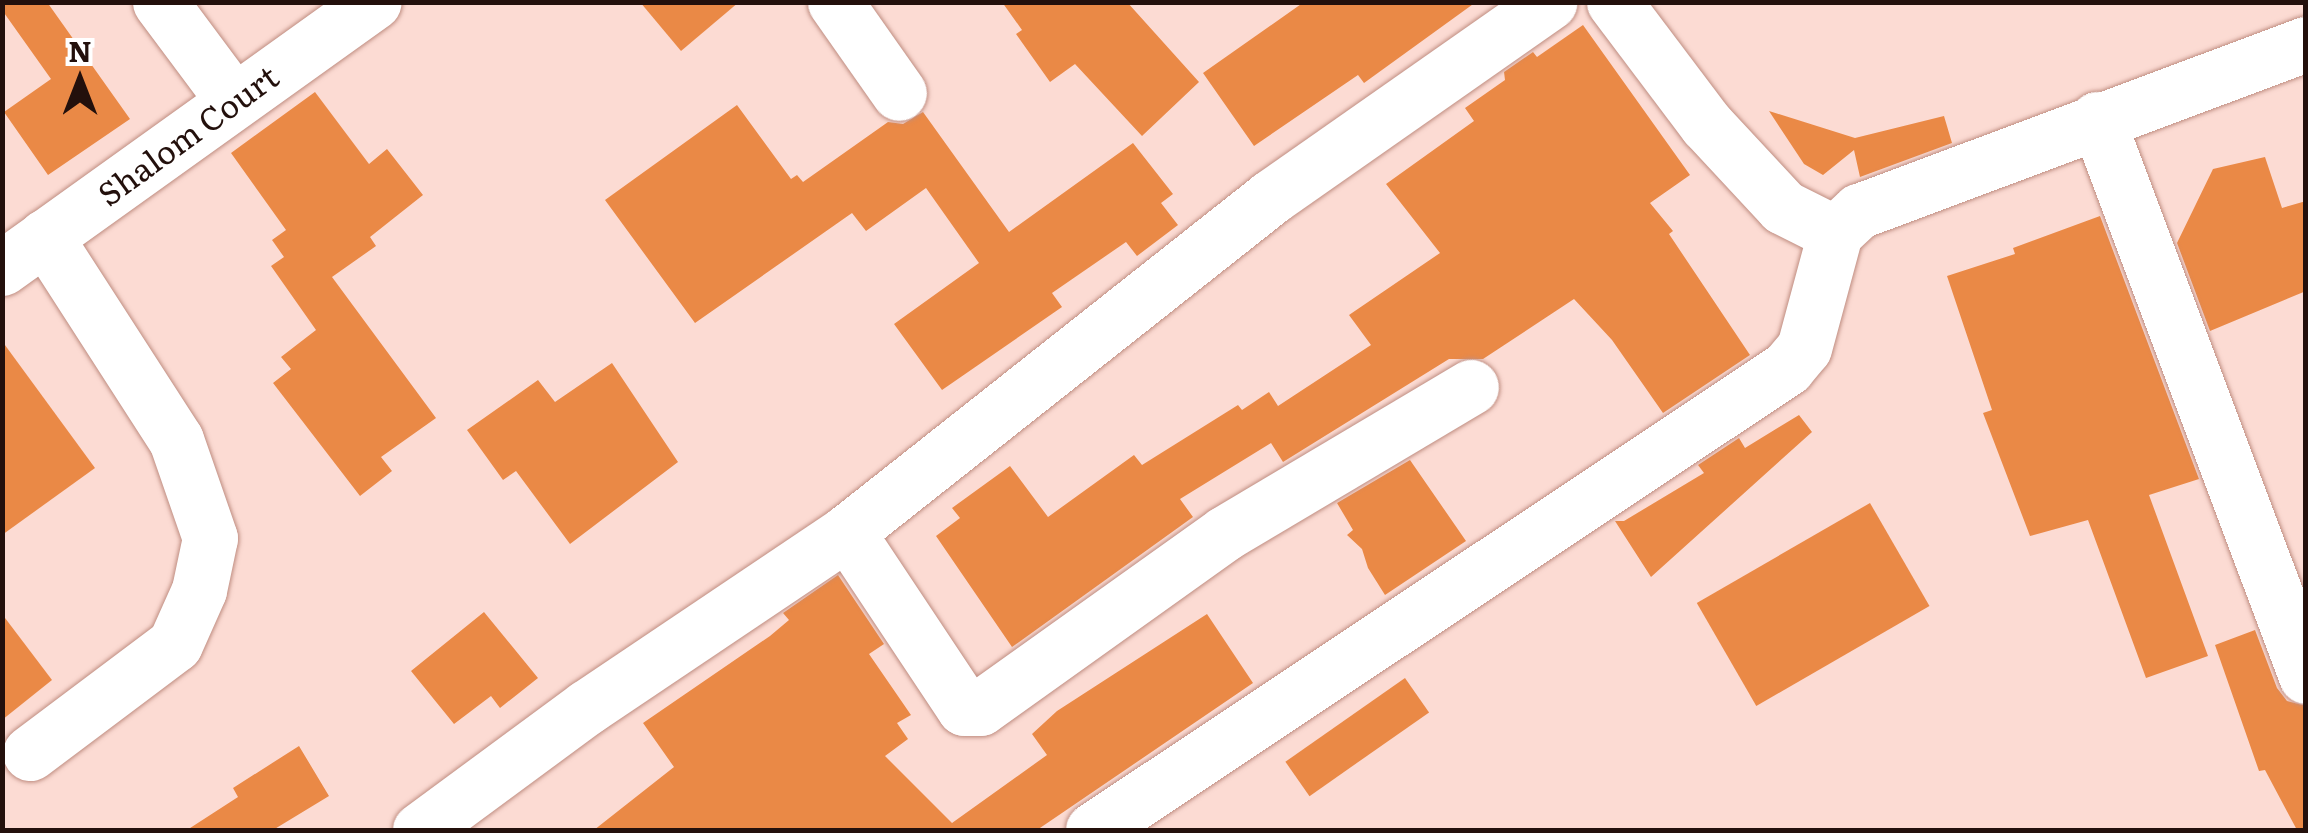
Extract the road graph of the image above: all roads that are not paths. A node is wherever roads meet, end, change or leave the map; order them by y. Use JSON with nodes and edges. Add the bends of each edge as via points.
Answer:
{"nodes":[{"id":1,"x":160,"y":2,"type":"edge"},
{"id":2,"x":373,"y":2,"type":"edge"},
{"id":3,"x":835,"y":2,"type":"edge"},
{"id":4,"x":1549,"y":2,"type":"edge"},
{"id":5,"x":1614,"y":2,"type":"edge"},
{"id":6,"x":2306,"y":44,"type":"edge"},
{"id":7,"x":898,"y":92,"type":"dead end"},
{"id":8,"x":232,"y":100,"type":"junction"},
{"id":9,"x":2096,"y":119,"type":"junction"},
{"id":10,"x":1835,"y":233,"type":"junction"},
{"id":11,"x":24,"y":252,"type":"edge"},
{"id":12,"x":1470,"y":387,"type":"dead end"},
{"id":13,"x":847,"y":532,"type":"junction"},
{"id":14,"x":2306,"y":676,"type":"edge"},
{"id":15,"x":30,"y":754,"type":"dead end"},
{"id":16,"x":420,"y":830,"type":"edge"},
{"id":17,"x":1094,"y":830,"type":"edge"}],
"edges":[{"from":1,"to":8,"type":"street"},
{"from":2,"to":8,"type":"street","name":"Shalom Court"},
{"from":3,"to":7,"type":"street"},
{"from":4,"to":13,"type":"street","via":[[1271,198]]},
{"from":5,"to":10,"type":"street","via":[[1706,124],[1783,207]]},
{"from":6,"to":9,"type":"street"},
{"from":8,"to":11,"type":"street","name":"Shalom Court"},
{"from":9,"to":10,"type":"street","via":[[1859,211]]},
{"from":9,"to":14,"type":"street"},
{"from":10,"to":17,"type":"street","via":[[1804,348],[1787,368]]},
{"from":11,"to":15,"type":"street","via":[[176,440],[210,538],[199,590],[175,644]]},
{"from":12,"to":13,"type":"street","via":[[1225,533],[980,708],[964,708]]},
{"from":13,"to":16,"type":"street","via":[[587,707]]}]}
